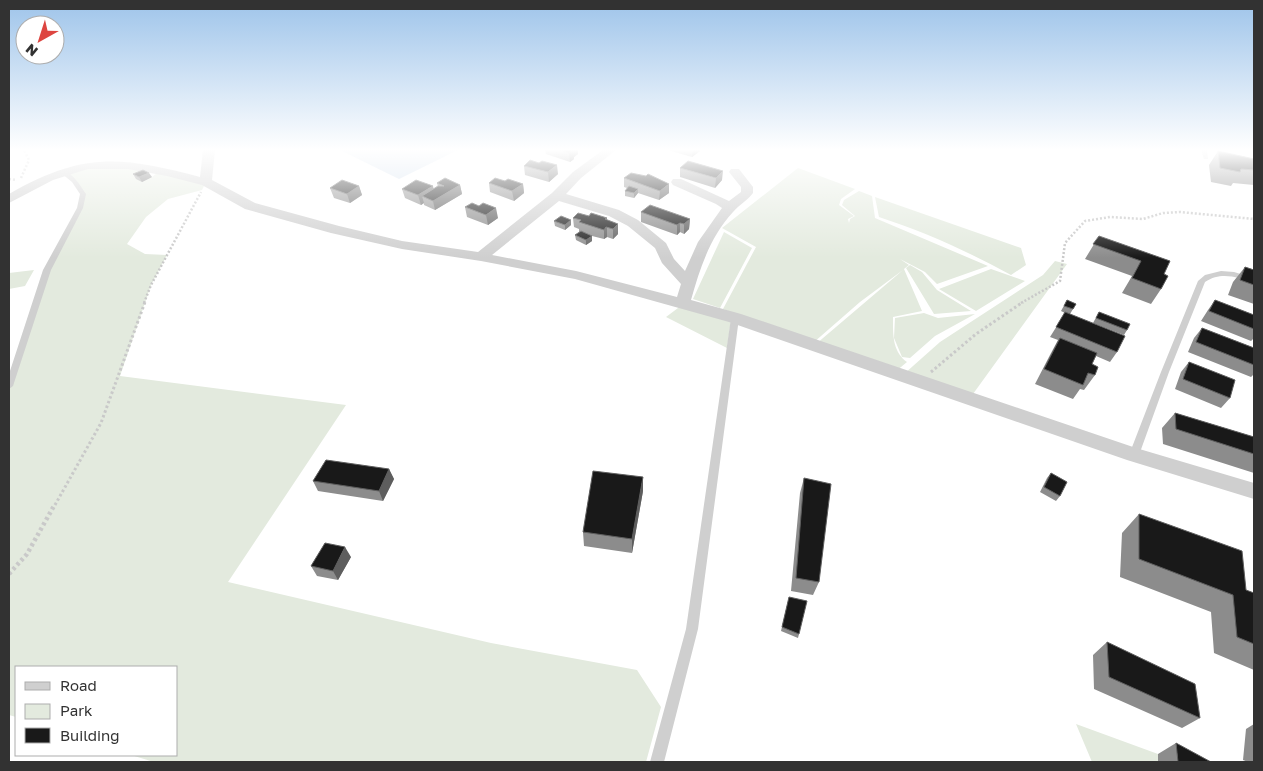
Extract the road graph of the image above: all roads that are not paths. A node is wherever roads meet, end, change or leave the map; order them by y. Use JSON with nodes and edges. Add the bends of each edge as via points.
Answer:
{"nodes":[{"id":1,"x":32,"y":186,"type":"edge"},
{"id":2,"x":77,"y":186,"type":"edge"},
{"id":3,"x":213,"y":186,"type":"edge"},
{"id":4,"x":567,"y":186,"type":"edge"},
{"id":5,"x":686,"y":186,"type":"edge"},
{"id":6,"x":746,"y":186,"type":"edge"},
{"id":7,"x":557,"y":196,"type":"junction"},
{"id":8,"x":9,"y":199,"type":"edge"},
{"id":9,"x":729,"y":208,"type":"junction"},
{"id":10,"x":481,"y":257,"type":"junction"},
{"id":11,"x":1254,"y":280,"type":"edge"},
{"id":12,"x":688,"y":283,"type":"junction"},
{"id":13,"x":683,"y":303,"type":"junction"},
{"id":14,"x":735,"y":318,"type":"junction"},
{"id":15,"x":9,"y":386,"type":"edge"},
{"id":16,"x":1134,"y":455,"type":"junction"},
{"id":17,"x":1254,"y":492,"type":"edge"},
{"id":18,"x":657,"y":762,"type":"edge"}],
"edges":[{"from":1,"to":8,"type":"street"},
{"from":2,"to":15,"type":"lane","via":[[83,194],[80,208],[46,270]]},
{"from":3,"to":10,"type":"street","via":[[250,206],[336,230],[402,245]]},
{"from":4,"to":7,"type":"street"},
{"from":5,"to":9,"type":"street","via":[[721,201]]},
{"from":6,"to":9,"type":"street","via":[[747,193]]},
{"from":7,"to":10,"type":"street"},
{"from":7,"to":12,"type":"street","via":[[614,213],[633,223],[661,246],[667,260]]},
{"from":9,"to":12,"type":"street","via":[[698,251]]},
{"from":10,"to":13,"type":"street","via":[[576,275]]},
{"from":11,"to":16,"type":"lane","via":[[1220,272],[1202,281]]},
{"from":12,"to":13,"type":"street"},
{"from":13,"to":14,"type":"street"},
{"from":14,"to":16,"type":"street"},
{"from":14,"to":18,"type":"lane","via":[[692,629]]},
{"from":16,"to":17,"type":"street"}]}
